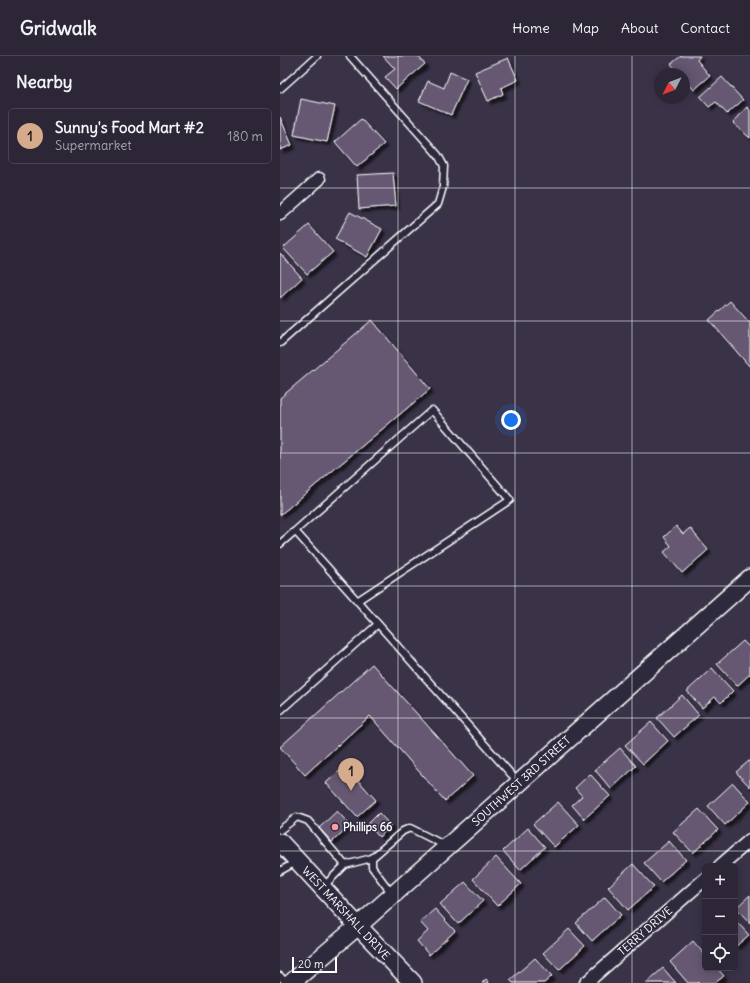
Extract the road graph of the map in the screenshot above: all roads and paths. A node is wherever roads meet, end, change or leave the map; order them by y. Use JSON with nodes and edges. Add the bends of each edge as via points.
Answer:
{"nodes":[{"id":1,"x":317,"y":56,"type":"edge"},
{"id":2,"x":350,"y":56,"type":"edge"},
{"id":3,"x":280,"y":89,"type":"edge"},
{"id":4,"x":320,"y":179,"type":"dead end"},
{"id":5,"x":280,"y":214,"type":"edge"},
{"id":6,"x":280,"y":343,"type":"edge"},
{"id":7,"x":295,"y":531,"type":"junction"},
{"id":8,"x":280,"y":544,"type":"edge"},
{"id":9,"x":750,"y":578,"type":"edge"},
{"id":10,"x":357,"y":601,"type":"junction"},
{"id":11,"x":378,"y":624,"type":"junction"},
{"id":12,"x":280,"y":711,"type":"edge"},
{"id":13,"x":520,"y":783,"type":"junction"},
{"id":14,"x":280,"y":830,"type":"edge"},
{"id":15,"x":750,"y":840,"type":"edge"},
{"id":16,"x":280,"y":842,"type":"edge"},
{"id":17,"x":448,"y":847,"type":"junction"},
{"id":18,"x":372,"y":858,"type":"junction"},
{"id":19,"x":297,"y":861,"type":"junction"},
{"id":20,"x":723,"y":863,"type":"edge"},
{"id":21,"x":345,"y":865,"type":"junction"},
{"id":22,"x":280,"y":871,"type":"edge"},
{"id":23,"x":702,"y":882,"type":"edge"},
{"id":24,"x":322,"y":888,"type":"junction"},
{"id":25,"x":393,"y":895,"type":"junction"},
{"id":26,"x":358,"y":926,"type":"junction"},
{"id":27,"x":280,"y":976,"type":"edge"},
{"id":28,"x":286,"y":983,"type":"edge"},
{"id":29,"x":291,"y":983,"type":"edge"},
{"id":30,"x":413,"y":983,"type":"edge"},
{"id":31,"x":586,"y":983,"type":"edge"}],
"edges":[{"from":1,"to":3,"type":"lane"},
{"from":2,"to":6,"type":"lane","via":[[438,155],[444,166],[443,187],[438,204]]},
{"from":4,"to":5,"type":"street"},
{"from":7,"to":8,"type":"lane"},
{"from":7,"to":10,"type":"lane"},
{"from":7,"to":10,"type":"lane","via":[[432,410],[510,500]]},
{"from":9,"to":13,"type":"street","name":"SOUTHWEST 3RD STREET"},
{"from":10,"to":11,"type":"lane"},
{"from":11,"to":12,"type":"lane"},
{"from":11,"to":13,"type":"lane"},
{"from":13,"to":17,"type":"street","name":"SOUTHWEST 3RD STREET"},
{"from":14,"to":21,"type":"lane","via":[[297,817],[308,821]]},
{"from":15,"to":20,"type":"street"},
{"from":16,"to":19,"type":"street","name":"WEST MARSHALL DRIVE"},
{"from":17,"to":18,"type":"lane","via":[[410,828]]},
{"from":17,"to":25,"type":"street","name":"SOUTHWEST 3RD STREET"},
{"from":18,"to":21,"type":"lane"},
{"from":18,"to":25,"type":"lane","via":[[372,867]]},
{"from":19,"to":22,"type":"lane"},
{"from":19,"to":24,"type":"street","name":"WEST MARSHALL DRIVE"},
{"from":21,"to":24,"type":"lane"},
{"from":23,"to":31,"type":"street","name":"TERRY DRIVE"},
{"from":24,"to":26,"type":"street","name":"WEST MARSHALL DRIVE"},
{"from":25,"to":26,"type":"street","name":"SOUTHWEST 3RD STREET"},
{"from":26,"to":29,"type":"street","name":"SOUTHWEST 3RD STREET"},
{"from":26,"to":30,"type":"street","name":"WEST MARSHALL DRIVE"},
{"from":27,"to":28,"type":"lane"}]}
